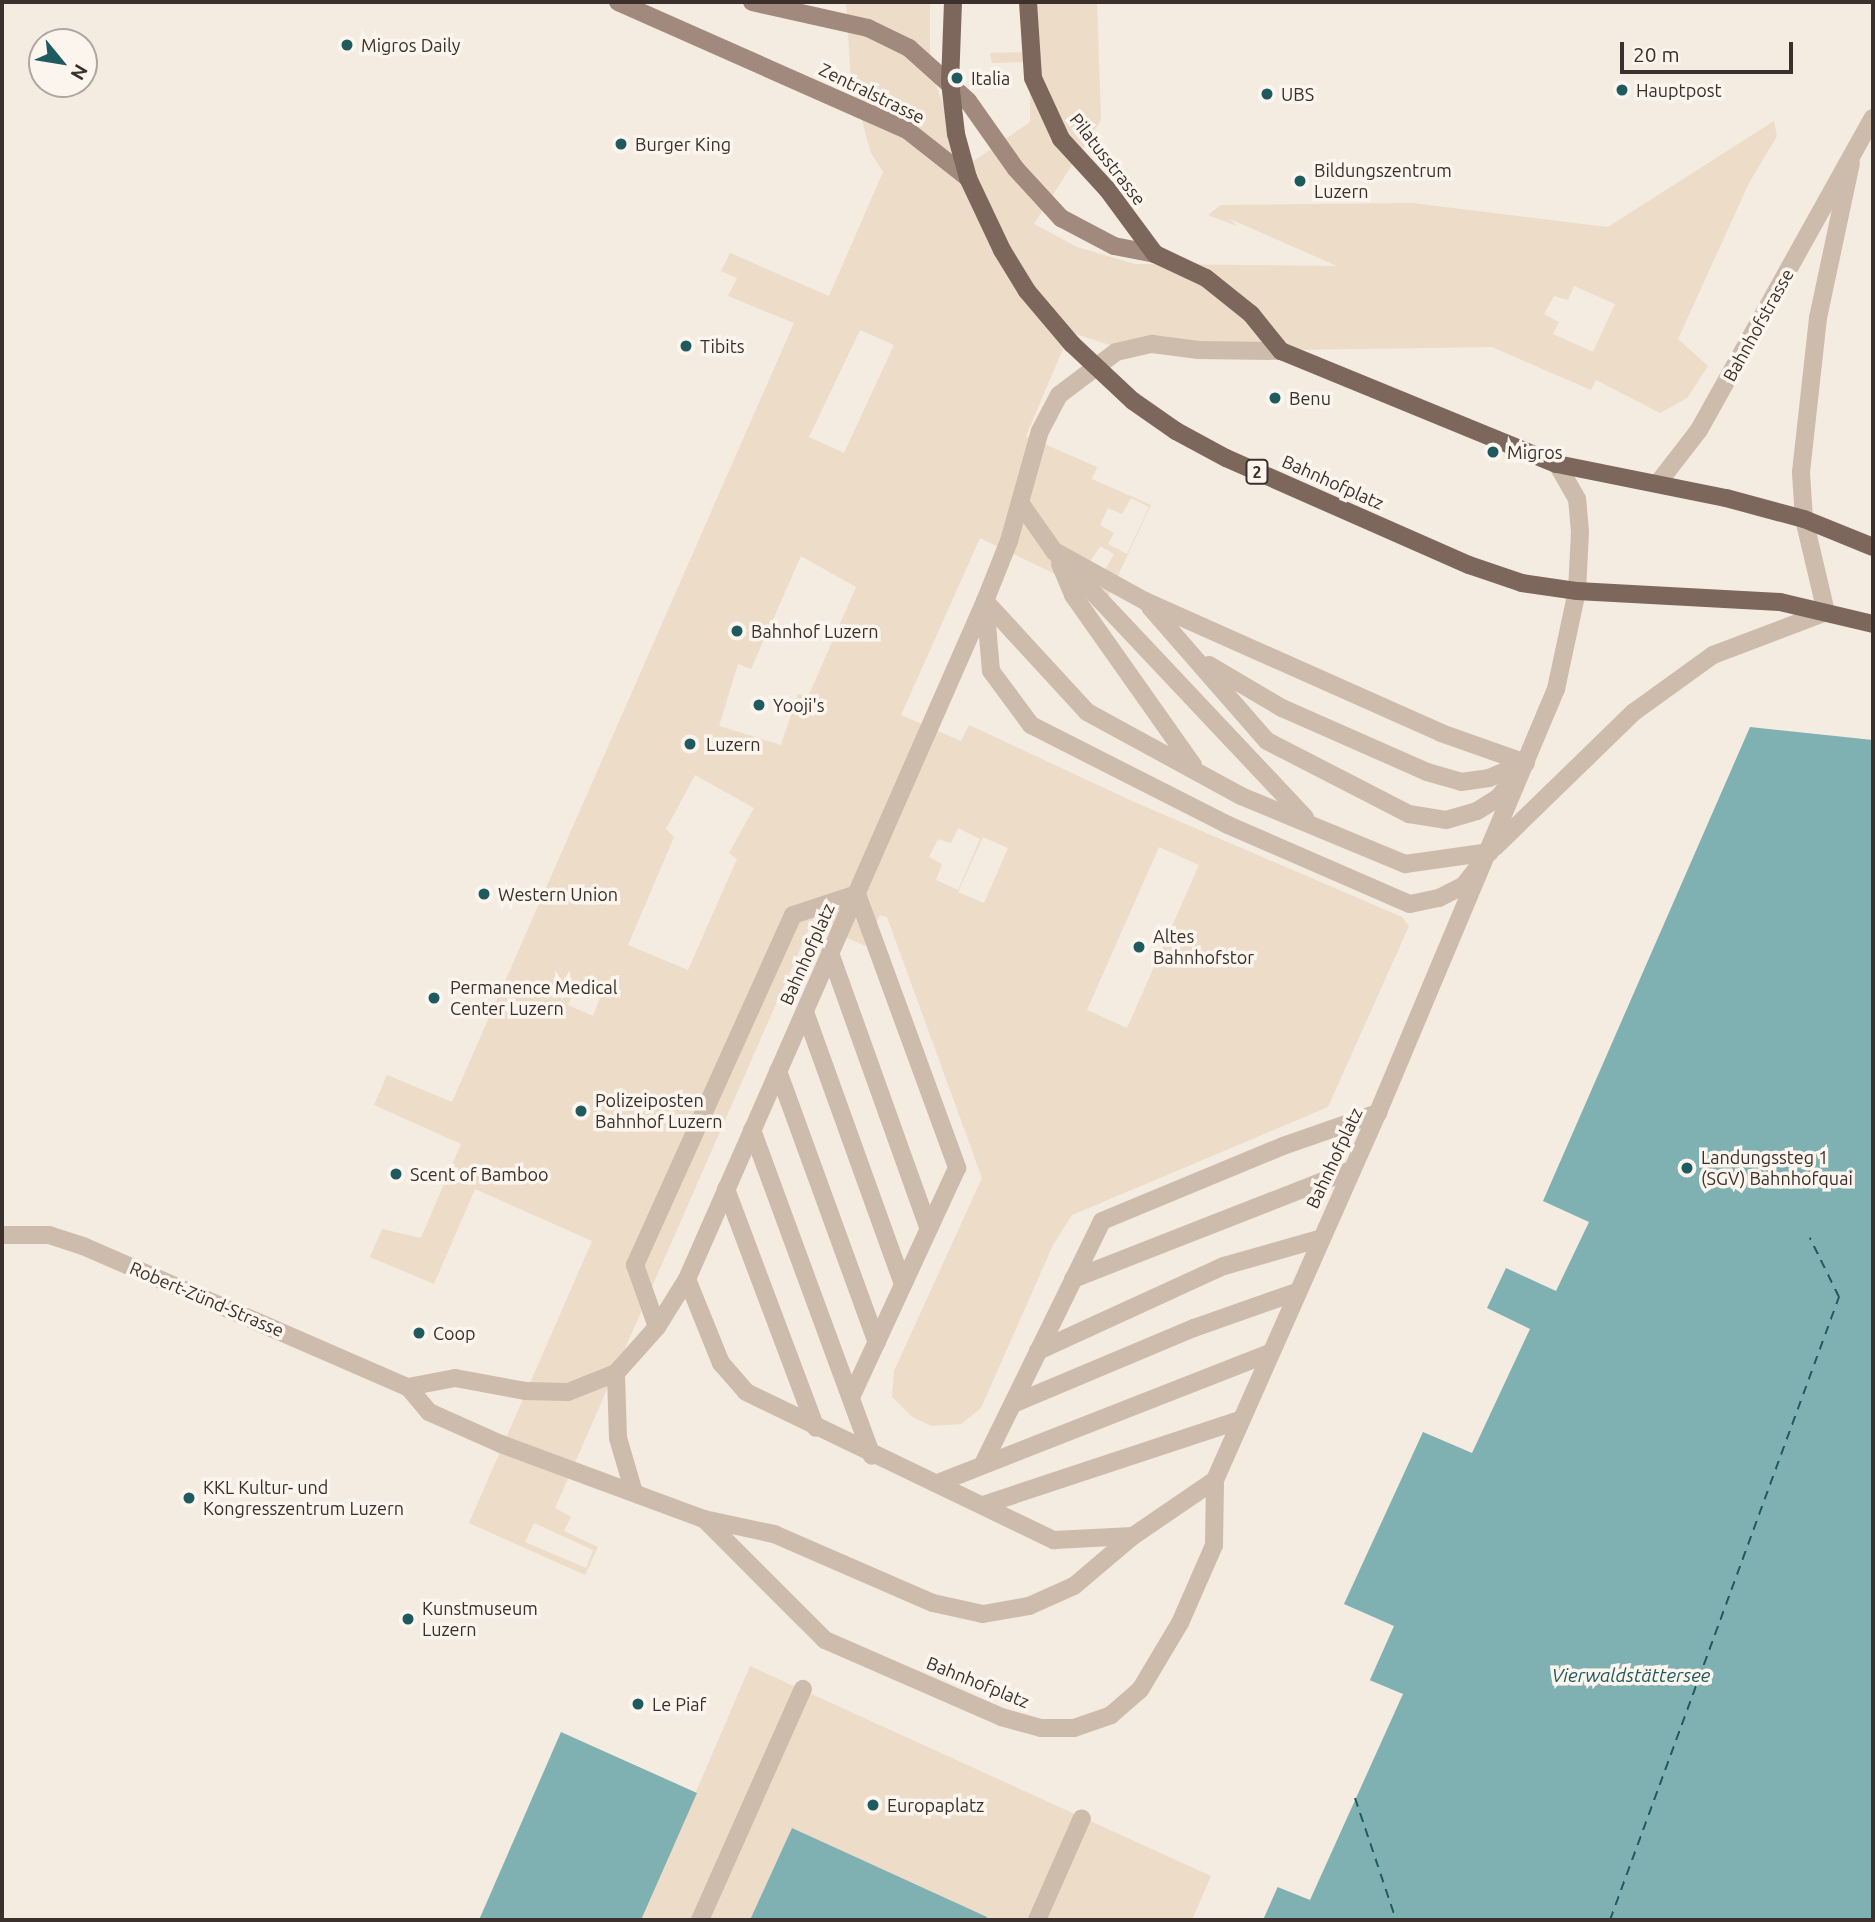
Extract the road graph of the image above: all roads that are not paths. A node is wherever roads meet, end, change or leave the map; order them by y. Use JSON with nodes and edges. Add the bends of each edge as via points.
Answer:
{"nodes":[{"id":1,"x":618,"y":2,"type":"edge"},
{"id":2,"x":752,"y":2,"type":"edge"},
{"id":3,"x":953,"y":2,"type":"edge"},
{"id":4,"x":1028,"y":2,"type":"edge"},
{"id":5,"x":950,"y":82,"type":"junction"},
{"id":6,"x":1873,"y":118,"type":"edge"},
{"id":7,"x":1851,"y":163,"type":"junction"},
{"id":8,"x":968,"y":178,"type":"junction"},
{"id":9,"x":1155,"y":254,"type":"junction"},
{"id":10,"x":1281,"y":351,"type":"junction"},
{"id":11,"x":1093,"y":366,"type":"junction"},
{"id":12,"x":1557,"y":464,"type":"junction"},
{"id":13,"x":1658,"y":483,"type":"junction"},
{"id":14,"x":1021,"y":504,"type":"junction"},
{"id":15,"x":1804,"y":519,"type":"junction"},
{"id":16,"x":1873,"y":547,"type":"edge"},
{"id":17,"x":1054,"y":551,"type":"junction"},
{"id":18,"x":1577,"y":592,"type":"junction"},
{"id":19,"x":985,"y":601,"type":"junction"},
{"id":20,"x":1145,"y":601,"type":"junction"},
{"id":21,"x":1826,"y":612,"type":"junction"},
{"id":22,"x":1873,"y":624,"type":"edge"},
{"id":23,"x":1195,"y":657,"type":"junction"},
{"id":24,"x":1526,"y":763,"type":"junction"},
{"id":25,"x":1198,"y":771,"type":"junction"},
{"id":26,"x":1310,"y":822,"type":"junction"},
{"id":27,"x":1490,"y":852,"type":"junction"},
{"id":28,"x":857,"y":894,"type":"junction"},
{"id":29,"x":830,"y":953,"type":"junction"},
{"id":30,"x":805,"y":1012,"type":"junction"},
{"id":31,"x":778,"y":1071,"type":"junction"},
{"id":32,"x":1378,"y":1113,"type":"junction"},
{"id":33,"x":752,"y":1130,"type":"junction"},
{"id":34,"x":1351,"y":1170,"type":"junction"},
{"id":35,"x":726,"y":1189,"type":"junction"},
{"id":36,"x":929,"y":1229,"type":"junction"},
{"id":37,"x":2,"y":1235,"type":"edge"},
{"id":38,"x":1320,"y":1239,"type":"junction"},
{"id":39,"x":687,"y":1279,"type":"junction"},
{"id":40,"x":1073,"y":1279,"type":"junction"},
{"id":41,"x":903,"y":1284,"type":"junction"},
{"id":42,"x":1296,"y":1292,"type":"junction"},
{"id":43,"x":657,"y":1327,"type":"junction"},
{"id":44,"x":877,"y":1343,"type":"junction"},
{"id":45,"x":1038,"y":1351,"type":"junction"},
{"id":46,"x":1269,"y":1353,"type":"junction"},
{"id":47,"x":617,"y":1373,"type":"junction"},
{"id":48,"x":408,"y":1387,"type":"junction"},
{"id":49,"x":851,"y":1397,"type":"junction"},
{"id":50,"x":1013,"y":1404,"type":"junction"},
{"id":51,"x":1240,"y":1420,"type":"junction"},
{"id":52,"x":816,"y":1428,"type":"junction"},
{"id":53,"x":872,"y":1456,"type":"junction"},
{"id":54,"x":984,"y":1462,"type":"junction"},
{"id":55,"x":1215,"y":1480,"type":"junction"},
{"id":56,"x":938,"y":1483,"type":"junction"},
{"id":57,"x":633,"y":1489,"type":"junction"},
{"id":58,"x":983,"y":1505,"type":"junction"},
{"id":59,"x":704,"y":1519,"type":"junction"},
{"id":60,"x":1133,"y":1536,"type":"junction"},
{"id":61,"x":803,"y":1689,"type":"dead end"},
{"id":62,"x":1082,"y":1818,"type":"dead end"},
{"id":63,"x":700,"y":1920,"type":"edge"},
{"id":64,"x":1037,"y":1920,"type":"edge"}],
"edges":[{"from":1,"to":8,"type":"main road","name":"Zentralstrasse","via":[[907,130]]},
{"from":2,"to":5,"type":"main road","via":[[837,19],[891,37]]},
{"from":3,"to":5,"type":"main road","number":"2"},
{"from":4,"to":9,"type":"main road","name":"Pilatusstrasse","via":[[1033,78],[1051,121]]},
{"from":5,"to":8,"type":"main road","number":"2","via":[[956,134]]},
{"from":5,"to":9,"type":"main road","via":[[1060,218],[1114,246]]},
{"from":6,"to":7,"type":"street","name":"Bahnhofstrasse"},
{"from":7,"to":13,"type":"street","name":"Bahnhofstrasse","via":[[1699,430]]},
{"from":7,"to":15,"type":"street","name":"Bahnhofstrasse","via":[[1812,361],[1801,472]]},
{"from":8,"to":11,"type":"main road","name":"Zentralstrasse","number":"2","via":[[1027,291]]},
{"from":9,"to":10,"type":"main road","name":"Bahnhofplatz","via":[[1206,278],[1251,314]]},
{"from":10,"to":11,"type":"street","name":"Bahnhofplatz","via":[[1152,344],[1116,352]]},
{"from":10,"to":12,"type":"main road","name":"Bahnhofplatz"},
{"from":11,"to":14,"type":"street","name":"Bahnhofplatz","via":[[1059,395],[1040,431]]},
{"from":11,"to":18,"type":"main road","name":"Bahnhofplatz","number":"2","via":[[1133,401],[1226,458],[1497,576]]},
{"from":12,"to":13,"type":"main road","name":"Bahnhofplatz"},
{"from":12,"to":18,"type":"street","name":"Bahnhofplatz","via":[[1577,499]]},
{"from":13,"to":15,"type":"main road","name":"Bahnhofplatz"},
{"from":14,"to":17,"type":"street"},
{"from":14,"to":19,"type":"street","name":"Bahnhofplatz"},
{"from":15,"to":16,"type":"main road","name":"Bahnhofplatz"},
{"from":15,"to":21,"type":"street"},
{"from":17,"to":20,"type":"street"},
{"from":17,"to":25,"type":"street","via":[[1073,595]]},
{"from":17,"to":26,"type":"street"},
{"from":18,"to":21,"type":"main road","name":"Bahnhofplatz","number":"2","via":[[1780,602]]},
{"from":18,"to":24,"type":"street","name":"Bahnhofplatz","via":[[1556,689]]},
{"from":19,"to":25,"type":"street","via":[[1087,712]]},
{"from":19,"to":27,"type":"street","via":[[991,671],[1031,725],[1228,825],[1410,904],[1438,898],[1464,885]]},
{"from":19,"to":28,"type":"street","name":"Bahnhofplatz"},
{"from":20,"to":23,"type":"street"},
{"from":20,"to":24,"type":"street","via":[[1441,733]]},
{"from":21,"to":22,"type":"main road","name":"Bahnhofplatz","number":"2"},
{"from":21,"to":27,"type":"street","name":"Bahnhofplatz","via":[[1713,655],[1634,712]]},
{"from":23,"to":24,"type":"street","via":[[1282,708],[1427,772],[1461,782],[1489,778]]},
{"from":23,"to":24,"type":"street","via":[[1268,741],[1409,814],[1446,820],[1477,811],[1498,797]]},
{"from":24,"to":27,"type":"street","name":"Bahnhofplatz"},
{"from":25,"to":26,"type":"street","via":[[1241,796]]},
{"from":26,"to":27,"type":"street","via":[[1405,864]]},
{"from":27,"to":32,"type":"street","name":"Bahnhofplatz"},
{"from":28,"to":29,"type":"street","name":"Bahnhofplatz"},
{"from":28,"to":36,"type":"street","via":[[957,1168]]},
{"from":28,"to":43,"type":"street","via":[[793,915],[635,1265]]},
{"from":29,"to":30,"type":"street","name":"Bahnhofplatz"},
{"from":29,"to":36,"type":"street"},
{"from":30,"to":31,"type":"street","name":"Bahnhofplatz"},
{"from":30,"to":41,"type":"street"},
{"from":31,"to":33,"type":"street","name":"Bahnhofplatz"},
{"from":31,"to":44,"type":"street"},
{"from":32,"to":34,"type":"street","name":"Bahnhofplatz"},
{"from":32,"to":40,"type":"street","via":[[1283,1146],[1102,1221]]},
{"from":33,"to":35,"type":"street","name":"Bahnhofplatz"},
{"from":33,"to":49,"type":"street"},
{"from":34,"to":38,"type":"street","name":"Bahnhofplatz"},
{"from":34,"to":40,"type":"street"},
{"from":35,"to":39,"type":"street","name":"Bahnhofplatz"},
{"from":35,"to":52,"type":"street"},
{"from":36,"to":41,"type":"street"},
{"from":37,"to":48,"type":"street","name":"Robert-Zünd-Strasse","via":[[48,1235],[83,1245]]},
{"from":38,"to":42,"type":"street","name":"Bahnhofplatz"},
{"from":38,"to":45,"type":"street","via":[[1224,1266]]},
{"from":39,"to":43,"type":"street","name":"Bahnhofplatz"},
{"from":39,"to":52,"type":"street","via":[[721,1363],[746,1392]]},
{"from":40,"to":45,"type":"street"},
{"from":41,"to":44,"type":"street"},
{"from":42,"to":46,"type":"street","name":"Bahnhofplatz"},
{"from":42,"to":50,"type":"street","via":[[1194,1328]]},
{"from":43,"to":47,"type":"street","name":"Bahnhofplatz"},
{"from":44,"to":49,"type":"street"},
{"from":45,"to":50,"type":"street"},
{"from":46,"to":51,"type":"street","name":"Bahnhofplatz"},
{"from":46,"to":54,"type":"street"},
{"from":47,"to":48,"type":"street","via":[[568,1392],[525,1391],[455,1378]]},
{"from":47,"to":57,"type":"street","via":[[618,1437]]},
{"from":48,"to":57,"type":"street","name":"Robert-Zünd-Strasse","via":[[429,1412],[501,1444]]},
{"from":49,"to":53,"type":"street"},
{"from":50,"to":54,"type":"street"},
{"from":51,"to":55,"type":"street","name":"Bahnhofplatz"},
{"from":51,"to":58,"type":"street"},
{"from":52,"to":53,"type":"street"},
{"from":53,"to":56,"type":"street"},
{"from":54,"to":56,"type":"street"},
{"from":55,"to":59,"type":"street","name":"Bahnhofplatz","via":[[1214,1545],[1180,1623],[1140,1690],[1111,1715],[1074,1728],[1041,1728],[1001,1717],[825,1640]]},
{"from":55,"to":60,"type":"street","name":"Bahnhofplatz"},
{"from":56,"to":58,"type":"street"},
{"from":57,"to":59,"type":"street","name":"Bahnhofplatz"},
{"from":58,"to":60,"type":"street","via":[[1054,1540]]},
{"from":59,"to":60,"type":"street","name":"Bahnhofplatz","via":[[774,1534],[933,1603],[983,1614],[1029,1606],[1074,1586]]},
{"from":61,"to":63,"type":"street"},
{"from":62,"to":64,"type":"street"}]}
